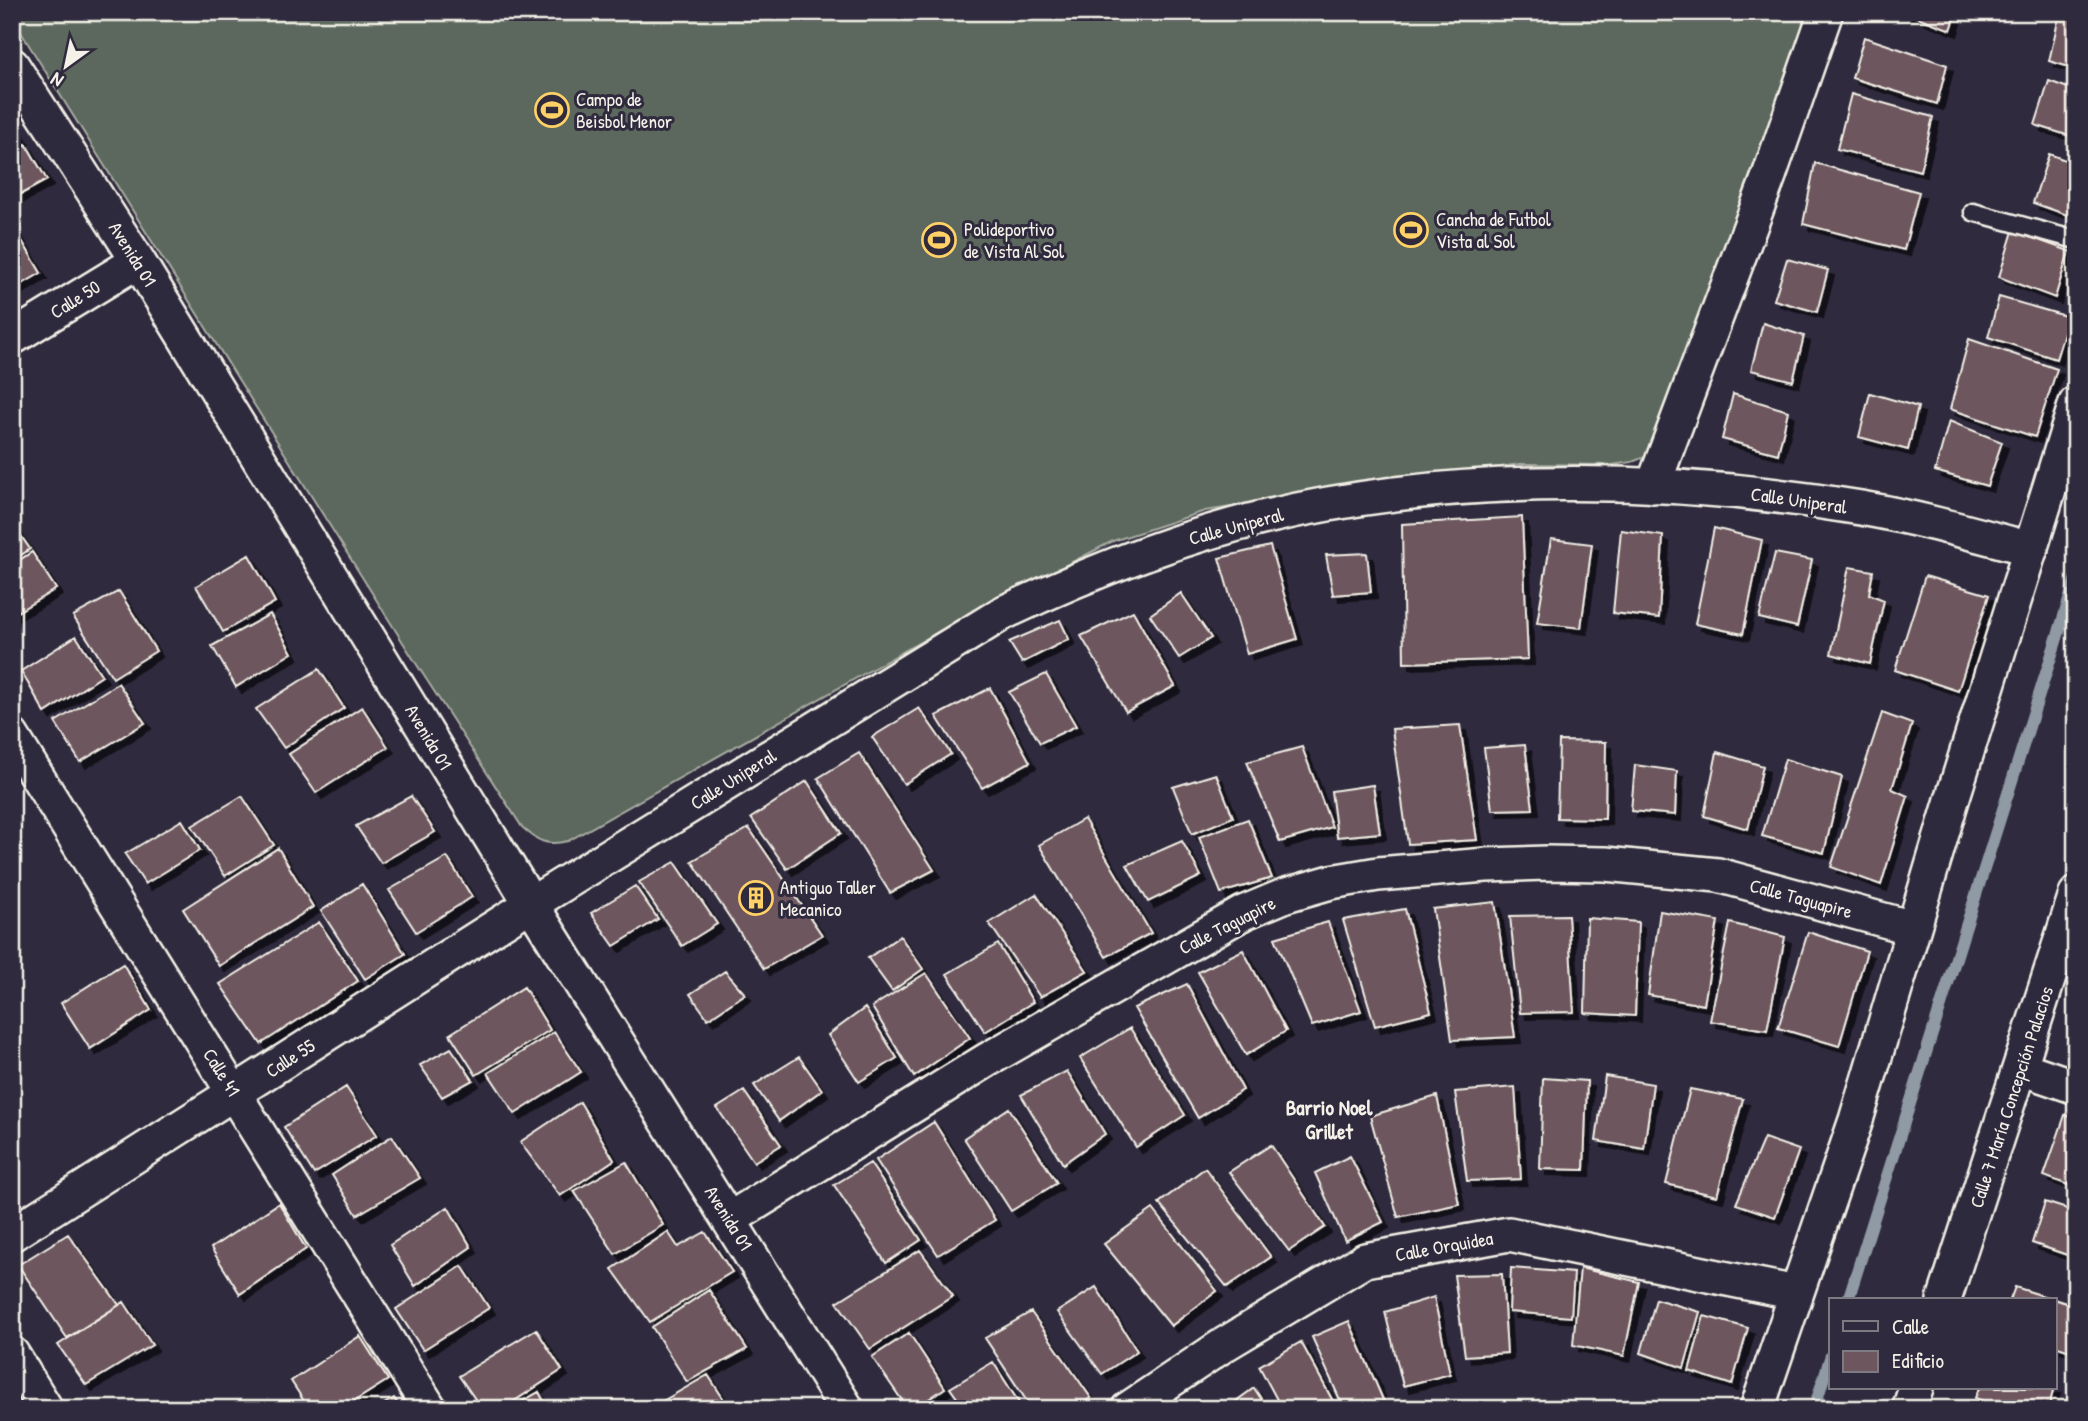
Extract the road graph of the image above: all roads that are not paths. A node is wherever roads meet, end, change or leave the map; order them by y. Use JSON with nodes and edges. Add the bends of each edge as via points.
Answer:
{"nodes":[{"id":1,"x":1826,"y":12,"type":"edge"},
{"id":2,"x":12,"y":65,"type":"edge"},
{"id":3,"x":1973,"y":212,"type":"dead end"},
{"id":4,"x":2076,"y":240,"type":"edge"},
{"id":5,"x":138,"y":261,"type":"junction"},
{"id":6,"x":12,"y":338,"type":"edge"},
{"id":7,"x":2076,"y":403,"type":"edge"},
{"id":8,"x":1653,"y":486,"type":"junction"},
{"id":9,"x":2031,"y":549,"type":"junction"},
{"id":10,"x":12,"y":736,"type":"edge"},
{"id":11,"x":2076,"y":894,"type":"edge"},
{"id":12,"x":531,"y":904,"type":"junction"},
{"id":13,"x":1913,"y":928,"type":"junction"},
{"id":14,"x":2021,"y":1068,"type":"junction"},
{"id":15,"x":2076,"y":1087,"type":"edge"},
{"id":16,"x":235,"y":1094,"type":"junction"},
{"id":17,"x":730,"y":1219,"type":"junction"},
{"id":18,"x":12,"y":1234,"type":"edge"},
{"id":19,"x":1797,"y":1293,"type":"junction"},
{"id":20,"x":1945,"y":1298,"type":"edge"},
{"id":21,"x":12,"y":1354,"type":"edge"},
{"id":22,"x":1915,"y":1390,"type":"edge"},
{"id":23,"x":46,"y":1409,"type":"edge"},
{"id":24,"x":430,"y":1409,"type":"edge"},
{"id":25,"x":847,"y":1409,"type":"edge"},
{"id":26,"x":1128,"y":1409,"type":"edge"},
{"id":27,"x":1757,"y":1409,"type":"edge"},
{"id":28,"x":1909,"y":1409,"type":"edge"}],
"edges":[{"from":1,"to":8,"type":"street"},
{"from":2,"to":5,"type":"street","name":"Avenida 01"},
{"from":3,"to":4,"type":"lane"},
{"from":5,"to":6,"type":"street","name":"Calle 50"},
{"from":5,"to":12,"type":"street","name":"Avenida 01"},
{"from":7,"to":9,"type":"street"},
{"from":8,"to":9,"type":"street","name":"Calle Uniperal","via":[[1779,495],[1864,509]]},
{"from":8,"to":12,"type":"street","name":"Calle Uniperal","via":[[1580,483],[1409,493],[1267,516],[1131,557],[1003,613]]},
{"from":9,"to":13,"type":"street"},
{"from":10,"to":16,"type":"street","name":"Calle 41"},
{"from":11,"to":14,"type":"street","name":"Calle 7 María Concepción Palacios"},
{"from":12,"to":16,"type":"street","name":"Calle 55"},
{"from":12,"to":17,"type":"street","name":"Avenida 01"},
{"from":13,"to":17,"type":"street","name":"Calle Taguapire","via":[[1718,875],[1661,868],[1486,865],[1331,882],[1243,913],[987,1060]]},
{"from":13,"to":19,"type":"street","via":[[1856,1120]]},
{"from":14,"to":15,"type":"street"},
{"from":14,"to":20,"type":"street","name":"Calle 7 María Concepción Palacios"},
{"from":16,"to":18,"type":"street","name":"Calle 55"},
{"from":16,"to":24,"type":"street","name":"Calle 41"},
{"from":17,"to":25,"type":"street","name":"Avenida 01"},
{"from":19,"to":26,"type":"street","name":"Calle Orquidea","via":[[1508,1234],[1365,1260]]},
{"from":19,"to":27,"type":"street"},
{"from":21,"to":23,"type":"street"},
{"from":22,"to":28,"type":"street"}]}
